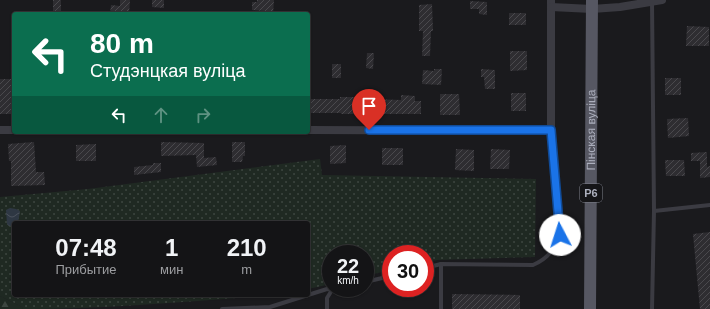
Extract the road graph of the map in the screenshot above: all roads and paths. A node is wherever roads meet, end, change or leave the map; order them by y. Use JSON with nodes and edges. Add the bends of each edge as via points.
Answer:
{"nodes":[{"id":1,"x":662,"y":0,"type":"edge"},
{"id":2,"x":652,"y":1,"type":"edge"},
{"id":3,"x":551,"y":3,"type":"edge"},
{"id":4,"x":592,"y":4,"type":"edge"},
{"id":5,"x":0,"y":130,"type":"edge"},
{"id":6,"x":12,"y":130,"type":"edge"},
{"id":7,"x":310,"y":130,"type":"edge"},
{"id":8,"x":551,"y":130,"type":"junction"},
{"id":9,"x":710,"y":205,"type":"edge"},
{"id":10,"x":654,"y":210,"type":"junction"},
{"id":11,"x":560,"y":235,"type":"joint"},
{"id":12,"x":441,"y":264,"type":"junction"},
{"id":13,"x":434,"y":266,"type":"edge"},
{"id":14,"x":322,"y":291,"type":"edge"},
{"id":15,"x":310,"y":294,"type":"edge"},
{"id":16,"x":302,"y":297,"type":"edge"},
{"id":17,"x":328,"y":297,"type":"edge"},
{"id":18,"x":222,"y":309,"type":"edge"},
{"id":19,"x":327,"y":309,"type":"edge"},
{"id":20,"x":441,"y":309,"type":"edge"},
{"id":21,"x":590,"y":309,"type":"edge"},
{"id":22,"x":652,"y":309,"type":"edge"}],
"edges":[{"from":1,"to":2,"type":"street"},
{"from":2,"to":4,"type":"street","via":[[620,7]]},
{"from":2,"to":10,"type":"lane"},
{"from":3,"to":4,"type":"street"},
{"from":3,"to":8,"type":"street"},
{"from":4,"to":21,"type":"main road","name":"Пінская вуліца","number":"Р6"},
{"from":5,"to":6,"type":"street"},
{"from":7,"to":8,"type":"street"},
{"from":8,"to":11,"type":"street"},
{"from":9,"to":10,"type":"lane"},
{"from":10,"to":22,"type":"lane"},
{"from":11,"to":12,"type":"lane","via":[[553,250],[544,260],[533,265]]},
{"from":12,"to":13,"type":"lane"},
{"from":12,"to":20,"type":"lane"},
{"from":14,"to":15,"type":"lane"},
{"from":16,"to":18,"type":"lane","via":[[270,307]]},
{"from":17,"to":19,"type":"lane"}]}
